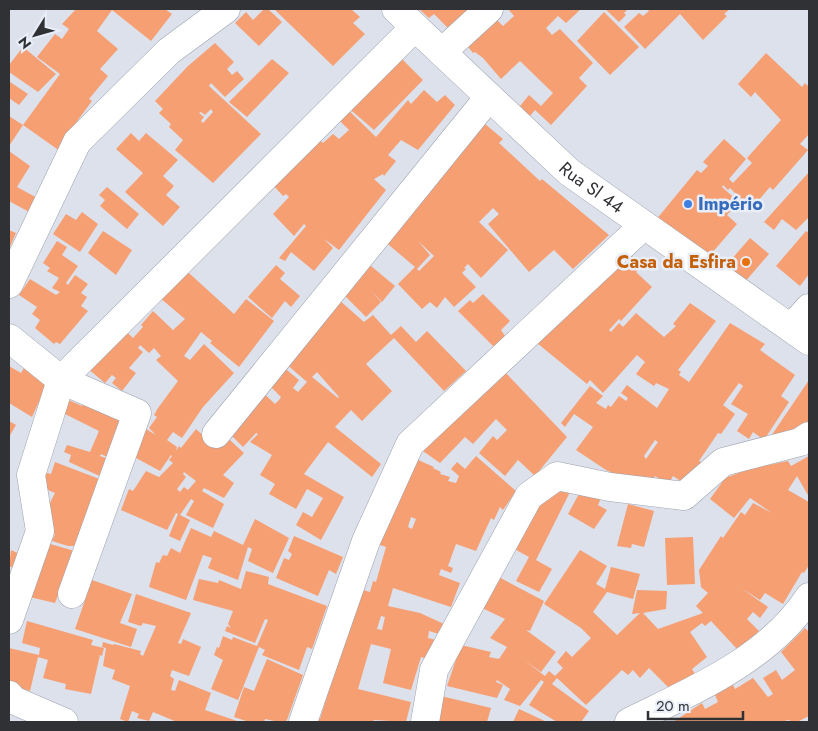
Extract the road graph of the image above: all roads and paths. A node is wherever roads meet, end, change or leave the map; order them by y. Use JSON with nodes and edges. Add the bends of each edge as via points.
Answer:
{"nodes":[{"id":1,"x":226,"y":9,"type":"edge"},
{"id":2,"x":489,"y":9,"type":"edge"},
{"id":3,"x":402,"y":14,"type":"edge"},
{"id":4,"x":442,"y":52,"type":"junction"},
{"id":5,"x":489,"y":97,"type":"junction"},
{"id":6,"x":644,"y":224,"type":"junction"},
{"id":7,"x":9,"y":284,"type":"edge"},
{"id":8,"x":804,"y":326,"type":"edge"},
{"id":9,"x":9,"y":338,"type":"edge"},
{"id":10,"x":61,"y":380,"type":"junction"},
{"id":11,"x":216,"y":434,"type":"dead end"},
{"id":12,"x":809,"y":436,"type":"edge"},
{"id":13,"x":72,"y":594,"type":"dead end"},
{"id":14,"x":809,"y":597,"type":"edge"},
{"id":15,"x":9,"y":620,"type":"edge"},
{"id":16,"x":10,"y":706,"type":"edge"},
{"id":17,"x":64,"y":722,"type":"edge"},
{"id":18,"x":302,"y":722,"type":"edge"},
{"id":19,"x":425,"y":722,"type":"edge"},
{"id":20,"x":629,"y":722,"type":"edge"}],
"edges":[{"from":1,"to":7,"type":"street","via":[[169,51],[76,142]]},
{"from":2,"to":4,"type":"street"},
{"from":3,"to":4,"type":"street","name":"Rua Sl 44"},
{"from":3,"to":10,"type":"street"},
{"from":4,"to":5,"type":"street","name":"Rua Sl 44"},
{"from":5,"to":6,"type":"street","name":"Rua Sl 44","via":[[569,172]]},
{"from":5,"to":11,"type":"street"},
{"from":6,"to":8,"type":"street","name":"Rua Sl 44"},
{"from":6,"to":18,"type":"street","via":[[410,444],[366,541]]},
{"from":9,"to":10,"type":"street"},
{"from":10,"to":13,"type":"street","via":[[137,414]]},
{"from":10,"to":15,"type":"street","via":[[31,475],[40,531]]},
{"from":12,"to":19,"type":"street","via":[[800,442],[723,462],[684,496],[610,487],[557,476],[529,496],[434,670]]},
{"from":14,"to":20,"type":"street","via":[[795,618],[737,667]]},
{"from":16,"to":17,"type":"street"}]}
